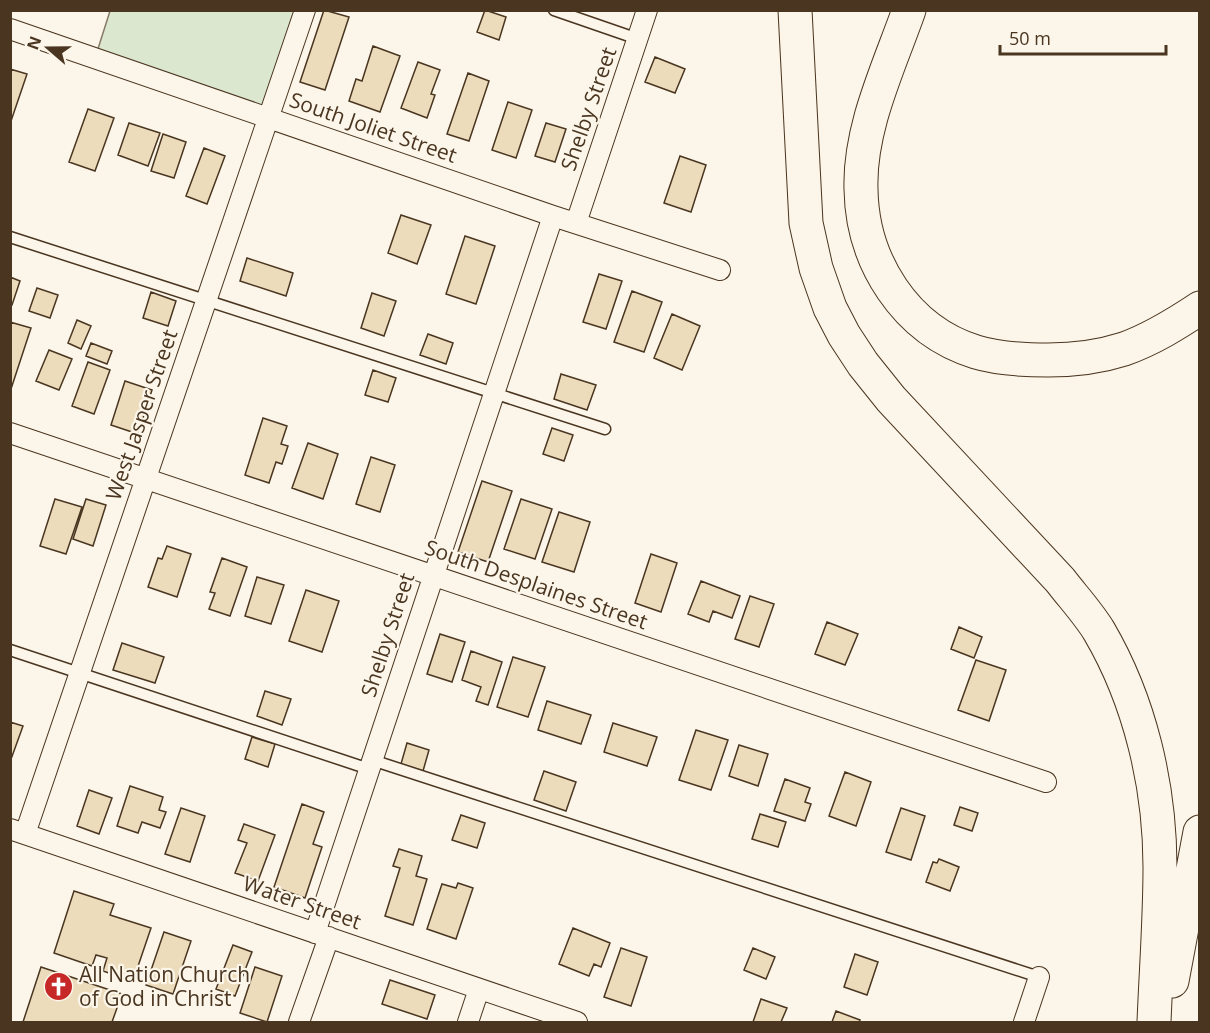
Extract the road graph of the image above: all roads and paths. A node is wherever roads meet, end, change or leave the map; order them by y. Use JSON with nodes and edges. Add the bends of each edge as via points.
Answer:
{"nodes":[{"id":1,"x":305,"y":10,"type":"edge"},
{"id":2,"x":554,"y":10,"type":"edge"},
{"id":3,"x":647,"y":10,"type":"edge"},
{"id":4,"x":795,"y":10,"type":"edge"},
{"id":5,"x":909,"y":10,"type":"edge"},
{"id":6,"x":10,"y":29,"type":"edge"},
{"id":7,"x":638,"y":39,"type":"junction"},
{"id":8,"x":268,"y":117,"type":"junction"},
{"id":9,"x":553,"y":216,"type":"junction"},
{"id":10,"x":576,"y":223,"type":"junction"},
{"id":11,"x":10,"y":237,"type":"edge"},
{"id":12,"x":720,"y":270,"type":"dead end"},
{"id":13,"x":206,"y":301,"type":"junction"},
{"id":14,"x":1200,"y":308,"type":"edge"},
{"id":15,"x":493,"y":393,"type":"junction"},
{"id":16,"x":605,"y":429,"type":"dead end"},
{"id":17,"x":10,"y":434,"type":"edge"},
{"id":18,"x":145,"y":479,"type":"junction"},
{"id":19,"x":433,"y":576,"type":"junction"},
{"id":20,"x":10,"y":650,"type":"edge"},
{"id":21,"x":79,"y":675,"type":"junction"},
{"id":22,"x":371,"y":764,"type":"junction"},
{"id":23,"x":1046,"y":782,"type":"dead end"},
{"id":24,"x":18,"y":832,"type":"edge"},
{"id":25,"x":1200,"y":832,"type":"edge"},
{"id":26,"x":322,"y":935,"type":"junction"},
{"id":27,"x":1040,"y":977,"type":"joint"},
{"id":28,"x":479,"y":989,"type":"junction"},
{"id":29,"x":299,"y":1023,"type":"edge"},
{"id":30,"x":468,"y":1023,"type":"edge"},
{"id":31,"x":578,"y":1023,"type":"edge"},
{"id":32,"x":1024,"y":1023,"type":"edge"},
{"id":33,"x":1154,"y":1023,"type":"edge"},
{"id":34,"x":1165,"y":1023,"type":"edge"}],
"edges":[{"from":1,"to":8,"type":"street","name":"West Jasper Street"},
{"from":2,"to":7,"type":"lane"},
{"from":3,"to":7,"type":"street","name":"Shelby Street"},
{"from":4,"to":33,"type":"highway","via":[[806,223],[830,308],[863,364],[891,399],[1083,608],[1099,631],[1136,711],[1151,777],[1160,866]]},
{"from":5,"to":14,"type":"highway","via":[[868,129],[861,189],[863,216],[878,267],[907,309],[931,330],[976,352],[1006,358],[1058,360],[1124,349]]},
{"from":6,"to":8,"type":"street","name":"South Joliet Street"},
{"from":7,"to":10,"type":"street","name":"Shelby Street"},
{"from":8,"to":9,"type":"street","name":"South Joliet Street"},
{"from":8,"to":13,"type":"street","name":"West Jasper Street"},
{"from":9,"to":10,"type":"street","name":"South Joliet Street"},
{"from":9,"to":15,"type":"street","name":"Shelby Street"},
{"from":10,"to":12,"type":"street","name":"South Joliet Street"},
{"from":11,"to":13,"type":"lane"},
{"from":13,"to":15,"type":"lane"},
{"from":13,"to":18,"type":"street","name":"West Jasper Street"},
{"from":15,"to":16,"type":"lane"},
{"from":15,"to":19,"type":"street","name":"Shelby Street"},
{"from":17,"to":18,"type":"street","name":"South Desplaines Street"},
{"from":18,"to":19,"type":"street","name":"South Desplaines Street"},
{"from":18,"to":21,"type":"street","name":"West Jasper Street"},
{"from":19,"to":22,"type":"street","name":"Shelby Street"},
{"from":19,"to":23,"type":"street","name":"South Desplaines Street"},
{"from":20,"to":21,"type":"lane"},
{"from":21,"to":22,"type":"lane"},
{"from":21,"to":24,"type":"street","name":"West Jasper Street"},
{"from":22,"to":26,"type":"street","name":"Shelby Street"},
{"from":22,"to":27,"type":"lane"},
{"from":24,"to":26,"type":"street","name":"Water Street"},
{"from":25,"to":34,"type":"highway"},
{"from":26,"to":28,"type":"street","name":"Water Street"},
{"from":26,"to":29,"type":"street","name":"Shelby Street"},
{"from":27,"to":32,"type":"street"},
{"from":28,"to":30,"type":"street"},
{"from":28,"to":31,"type":"street","name":"Water Street"}]}
